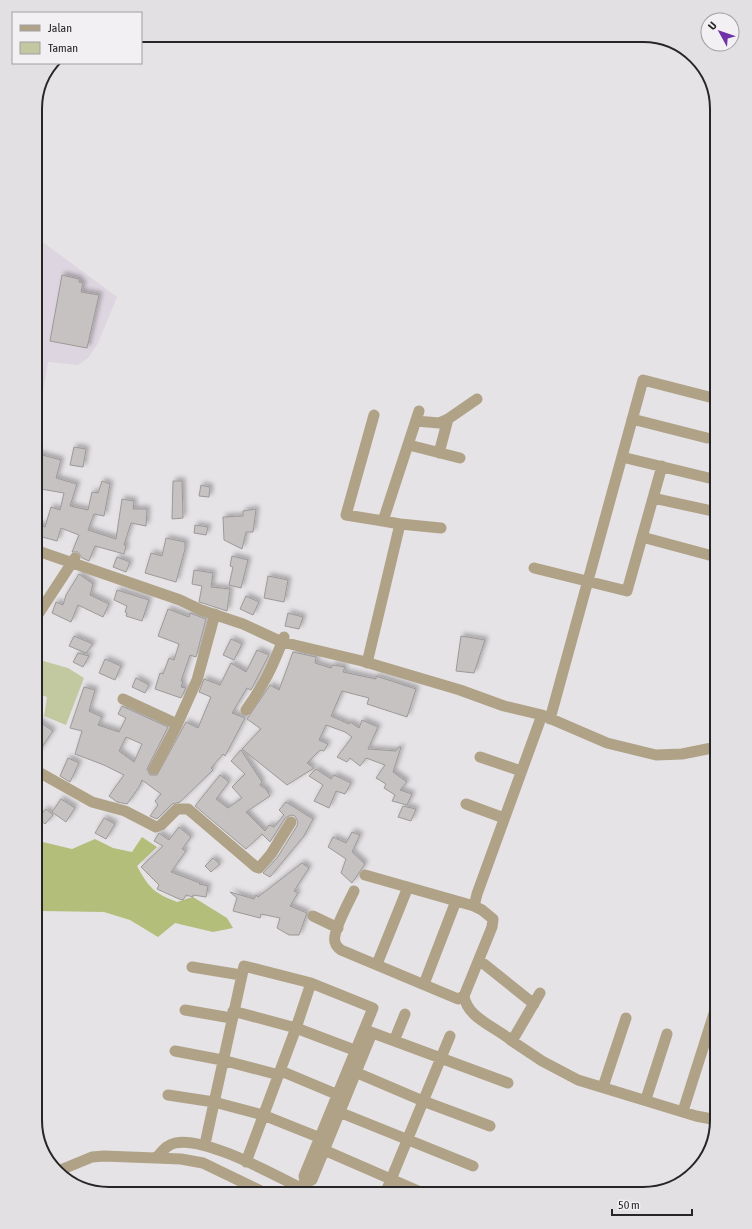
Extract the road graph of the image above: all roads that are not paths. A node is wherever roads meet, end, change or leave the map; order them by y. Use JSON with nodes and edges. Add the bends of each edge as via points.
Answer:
{"nodes":[{"id":1,"x":710,"y":397,"type":"edge"},
{"id":2,"x":477,"y":399,"type":"dead end"},
{"id":3,"x":374,"y":415,"type":"dead end"},
{"id":4,"x":448,"y":419,"type":"junction"},
{"id":5,"x":632,"y":419,"type":"junction"},
{"id":6,"x":708,"y":438,"type":"dead end"},
{"id":7,"x":409,"y":445,"type":"junction"},
{"id":8,"x":439,"y":453,"type":"junction"},
{"id":9,"x":622,"y":457,"type":"junction"},
{"id":10,"x":460,"y":458,"type":"dead end"},
{"id":11,"x":662,"y":466,"type":"junction"},
{"id":12,"x":710,"y":478,"type":"edge"},
{"id":13,"x":653,"y":498,"type":"junction"},
{"id":14,"x":710,"y":510,"type":"edge"},
{"id":15,"x":384,"y":521,"type":"junction"},
{"id":16,"x":400,"y":524,"type":"junction"},
{"id":17,"x":441,"y":528,"type":"dead end"},
{"id":18,"x":642,"y":537,"type":"junction"},
{"id":19,"x":42,"y":552,"type":"edge"},
{"id":20,"x":709,"y":555,"type":"dead end"},
{"id":21,"x":73,"y":560,"type":"junction"},
{"id":22,"x":534,"y":568,"type":"dead end"},
{"id":23,"x":588,"y":582,"type":"junction"},
{"id":24,"x":42,"y":603,"type":"edge"},
{"id":25,"x":216,"y":614,"type":"junction"},
{"id":26,"x":283,"y":640,"type":"junction"},
{"id":27,"x":367,"y":662,"type":"junction"},
{"id":28,"x":123,"y":700,"type":"dead end"},
{"id":29,"x":246,"y":710,"type":"dead end"},
{"id":30,"x":546,"y":717,"type":"junction"},
{"id":31,"x":177,"y":724,"type":"junction"},
{"id":32,"x":710,"y":748,"type":"edge"},
{"id":33,"x":480,"y":757,"type":"dead end"},
{"id":34,"x":154,"y":769,"type":"dead end"},
{"id":35,"x":522,"y":771,"type":"junction"},
{"id":36,"x":42,"y":774,"type":"edge"},
{"id":37,"x":466,"y":804,"type":"dead end"},
{"id":38,"x":504,"y":818,"type":"junction"},
{"id":39,"x":291,"y":822,"type":"dead end"},
{"id":40,"x":365,"y":875,"type":"dead end"},
{"id":41,"x":408,"y":887,"type":"junction"},
{"id":42,"x":354,"y":891,"type":"dead end"},
{"id":43,"x":456,"y":901,"type":"junction"},
{"id":44,"x":474,"y":906,"type":"junction"},
{"id":45,"x":313,"y":916,"type":"dead end"},
{"id":46,"x":338,"y":928,"type":"junction"},
{"id":47,"x":479,"y":960,"type":"junction"},
{"id":48,"x":377,"y":964,"type":"junction"},
{"id":49,"x":192,"y":967,"type":"dead end"},
{"id":50,"x":241,"y":975,"type":"junction"},
{"id":51,"x":311,"y":983,"type":"junction"},
{"id":52,"x":424,"y":984,"type":"junction"},
{"id":53,"x":540,"y":993,"type":"dead end"},
{"id":54,"x":464,"y":996,"type":"junction"},
{"id":55,"x":534,"y":1004,"type":"junction"},
{"id":56,"x":185,"y":1010,"type":"dead end"},
{"id":57,"x":232,"y":1014,"type":"junction"},
{"id":58,"x":405,"y":1014,"type":"dead end"},
{"id":59,"x":626,"y":1018,"type":"dead end"},
{"id":60,"x":710,"y":1026,"type":"edge"},
{"id":61,"x":296,"y":1028,"type":"junction"},
{"id":62,"x":368,"y":1031,"type":"junction"},
{"id":63,"x":667,"y":1034,"type":"dead end"},
{"id":64,"x":450,"y":1036,"type":"dead end"},
{"id":65,"x":394,"y":1041,"type":"junction"},
{"id":66,"x":512,"y":1041,"type":"junction"},
{"id":67,"x":175,"y":1051,"type":"dead end"},
{"id":68,"x":359,"y":1053,"type":"junction"},
{"id":69,"x":222,"y":1060,"type":"junction"},
{"id":70,"x":441,"y":1060,"type":"junction"},
{"id":71,"x":355,"y":1072,"type":"junction"},
{"id":72,"x":280,"y":1073,"type":"junction"},
{"id":73,"x":508,"y":1083,"type":"dead end"},
{"id":74,"x":604,"y":1087,"type":"junction"},
{"id":75,"x":168,"y":1095,"type":"dead end"},
{"id":76,"x":341,"y":1096,"type":"junction"},
{"id":77,"x":646,"y":1099,"type":"junction"},
{"id":78,"x":423,"y":1101,"type":"junction"},
{"id":79,"x":214,"y":1102,"type":"junction"},
{"id":80,"x":683,"y":1111,"type":"junction"},
{"id":81,"x":339,"y":1112,"type":"junction"},
{"id":82,"x":263,"y":1115,"type":"junction"},
{"id":83,"x":710,"y":1118,"type":"edge"},
{"id":84,"x":490,"y":1126,"type":"dead end"},
{"id":85,"x":407,"y":1140,"type":"junction"},
{"id":86,"x":324,"y":1143,"type":"junction"},
{"id":87,"x":205,"y":1144,"type":"junction"},
{"id":88,"x":156,"y":1158,"type":"junction"},
{"id":89,"x":246,"y":1162,"type":"junction"},
{"id":90,"x":473,"y":1166,"type":"dead end"},
{"id":91,"x":64,"y":1169,"type":"edge"},
{"id":92,"x":391,"y":1180,"type":"junction"},
{"id":93,"x":253,"y":1187,"type":"edge"},
{"id":94,"x":299,"y":1187,"type":"edge"},
{"id":95,"x":303,"y":1187,"type":"edge"},
{"id":96,"x":388,"y":1187,"type":"edge"},
{"id":97,"x":408,"y":1187,"type":"edge"}],
"edges":[{"from":1,"to":5,"type":"street","via":[[643,380]]},
{"from":2,"to":4,"type":"street"},
{"from":3,"to":15,"type":"street","via":[[346,515]]},
{"from":4,"to":7,"type":"street","via":[[439,423],[417,416]]},
{"from":4,"to":8,"type":"street"},
{"from":5,"to":6,"type":"street"},
{"from":5,"to":9,"type":"street"},
{"from":7,"to":8,"type":"street"},
{"from":7,"to":15,"type":"street"},
{"from":8,"to":10,"type":"street"},
{"from":9,"to":11,"type":"street"},
{"from":9,"to":23,"type":"street"},
{"from":11,"to":12,"type":"street"},
{"from":11,"to":13,"type":"street"},
{"from":13,"to":14,"type":"street"},
{"from":13,"to":18,"type":"street"},
{"from":15,"to":16,"type":"street"},
{"from":16,"to":17,"type":"street"},
{"from":16,"to":27,"type":"street"},
{"from":18,"to":20,"type":"street"},
{"from":18,"to":23,"type":"street","via":[[627,591]]},
{"from":19,"to":21,"type":"street"},
{"from":21,"to":24,"type":"street"},
{"from":21,"to":25,"type":"street"},
{"from":22,"to":23,"type":"street"},
{"from":23,"to":30,"type":"street"},
{"from":25,"to":26,"type":"street"},
{"from":25,"to":31,"type":"street","via":[[197,680]]},
{"from":26,"to":27,"type":"street"},
{"from":26,"to":29,"type":"street","via":[[265,683]]},
{"from":27,"to":30,"type":"street"},
{"from":28,"to":31,"type":"street"},
{"from":30,"to":32,"type":"street","via":[[607,743],[656,755],[682,754]]},
{"from":30,"to":35,"type":"street"},
{"from":31,"to":34,"type":"street"},
{"from":33,"to":35,"type":"street"},
{"from":35,"to":38,"type":"street"},
{"from":36,"to":39,"type":"street","via":[[92,802],[125,811],[156,827],[178,808],[188,809],[259,868]]},
{"from":37,"to":38,"type":"street"},
{"from":38,"to":44,"type":"street"},
{"from":40,"to":41,"type":"street"},
{"from":41,"to":43,"type":"street"},
{"from":41,"to":48,"type":"street"},
{"from":42,"to":46,"type":"street"},
{"from":43,"to":44,"type":"street"},
{"from":43,"to":52,"type":"street"},
{"from":44,"to":47,"type":"street","via":[[493,919]]},
{"from":45,"to":46,"type":"street"},
{"from":46,"to":48,"type":"street","via":[[334,940],[337,947]]},
{"from":47,"to":54,"type":"street"},
{"from":47,"to":55,"type":"street"},
{"from":48,"to":52,"type":"street"},
{"from":49,"to":50,"type":"street"},
{"from":50,"to":51,"type":"street","via":[[244,966]]},
{"from":50,"to":57,"type":"street"},
{"from":51,"to":61,"type":"street"},
{"from":51,"to":62,"type":"street","via":[[373,1008]]},
{"from":52,"to":54,"type":"street","via":[[458,999]]},
{"from":53,"to":55,"type":"street"},
{"from":54,"to":66,"type":"street","via":[[466,1007]]},
{"from":55,"to":66,"type":"street"},
{"from":56,"to":57,"type":"street"},
{"from":57,"to":61,"type":"street"},
{"from":57,"to":69,"type":"street"},
{"from":58,"to":65,"type":"street"},
{"from":59,"to":74,"type":"street"},
{"from":60,"to":80,"type":"street"},
{"from":61,"to":68,"type":"street"},
{"from":61,"to":72,"type":"street"},
{"from":62,"to":65,"type":"street"},
{"from":62,"to":68,"type":"street"},
{"from":63,"to":77,"type":"street"},
{"from":64,"to":70,"type":"street"},
{"from":65,"to":70,"type":"street"},
{"from":66,"to":74,"type":"street","via":[[578,1080]]},
{"from":67,"to":69,"type":"street"},
{"from":68,"to":71,"type":"street"},
{"from":68,"to":76,"type":"street"},
{"from":69,"to":72,"type":"street"},
{"from":69,"to":79,"type":"street"},
{"from":70,"to":73,"type":"street"},
{"from":70,"to":78,"type":"street"},
{"from":71,"to":76,"type":"street"},
{"from":71,"to":78,"type":"street"},
{"from":72,"to":76,"type":"street"},
{"from":72,"to":82,"type":"street"},
{"from":74,"to":77,"type":"street"},
{"from":75,"to":79,"type":"street"},
{"from":76,"to":81,"type":"street"},
{"from":76,"to":86,"type":"street"},
{"from":77,"to":80,"type":"street"},
{"from":78,"to":84,"type":"street"},
{"from":78,"to":85,"type":"street"},
{"from":79,"to":82,"type":"street"},
{"from":79,"to":87,"type":"street"},
{"from":80,"to":83,"type":"street"},
{"from":81,"to":85,"type":"street"},
{"from":81,"to":86,"type":"street"},
{"from":82,"to":86,"type":"street"},
{"from":82,"to":89,"type":"street"},
{"from":85,"to":90,"type":"street"},
{"from":85,"to":92,"type":"street"},
{"from":86,"to":92,"type":"street"},
{"from":86,"to":95,"type":"street","via":[[304,1176]]},
{"from":87,"to":88,"type":"street","via":[[175,1143],[166,1147]]},
{"from":87,"to":89,"type":"street"},
{"from":88,"to":91,"type":"street","via":[[92,1157]]},
{"from":88,"to":93,"type":"street","via":[[203,1163]]},
{"from":89,"to":94,"type":"street"},
{"from":92,"to":96,"type":"street"},
{"from":92,"to":97,"type":"street"}]}
